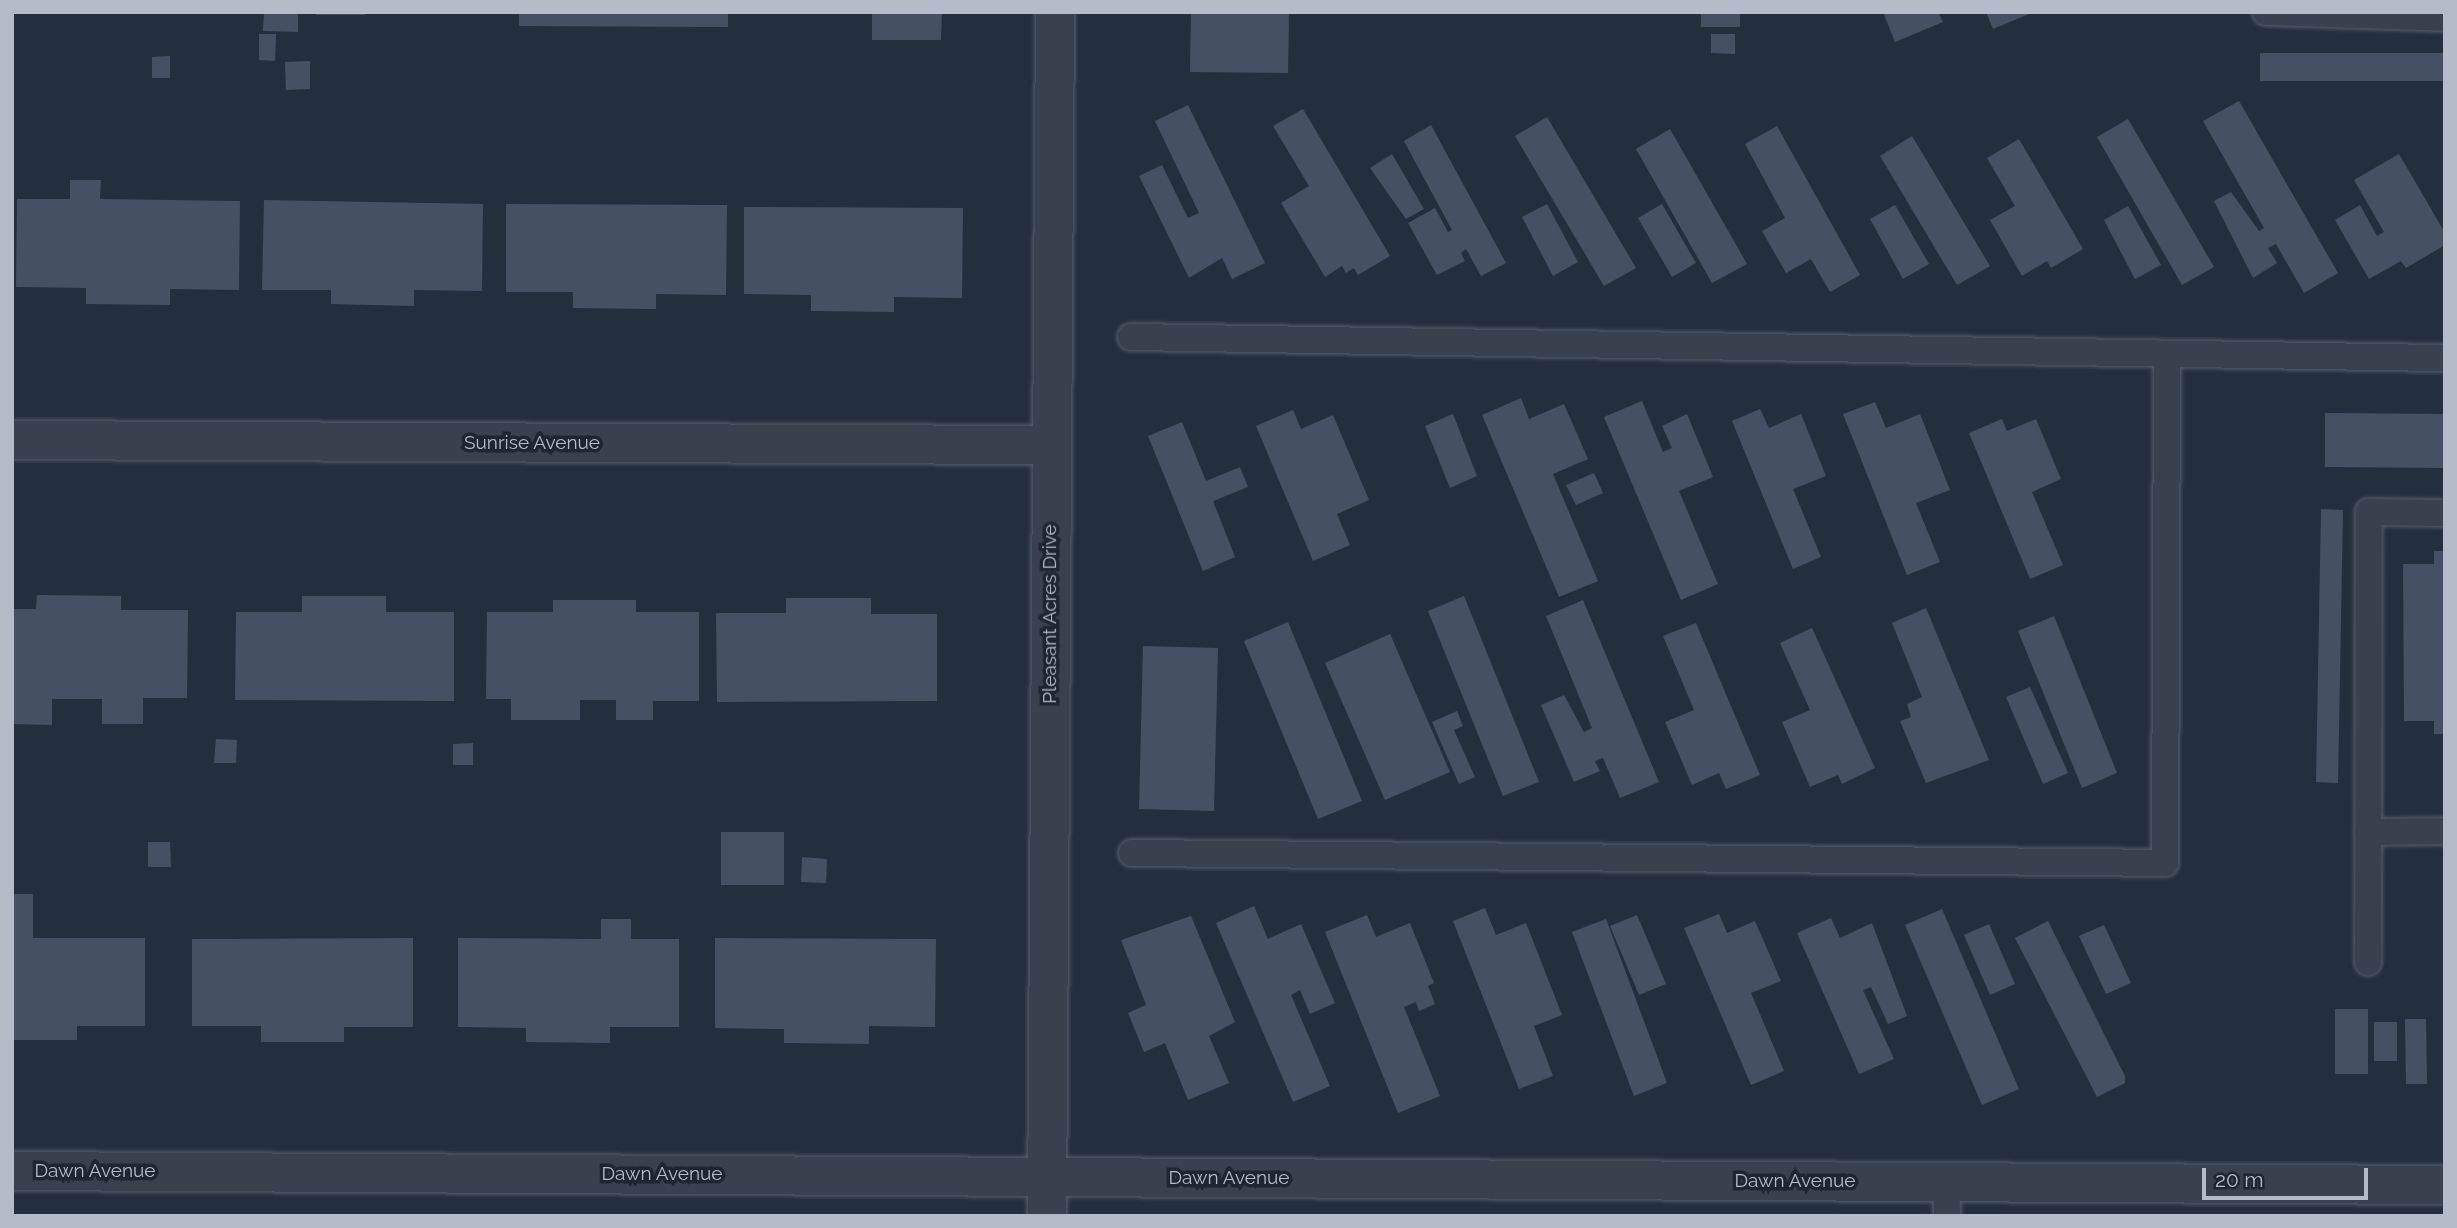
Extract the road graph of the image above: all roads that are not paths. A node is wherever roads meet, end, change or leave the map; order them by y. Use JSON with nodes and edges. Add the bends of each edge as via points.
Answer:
{"nodes":[{"id":1,"x":1055,"y":12,"type":"edge"},
{"id":2,"x":2266,"y":12,"type":"edge"},
{"id":3,"x":2445,"y":18,"type":"edge"},
{"id":4,"x":1131,"y":337,"type":"dead end"},
{"id":5,"x":2167,"y":356,"type":"junction"},
{"id":6,"x":2445,"y":358,"type":"edge"},
{"id":7,"x":12,"y":440,"type":"edge"},
{"id":8,"x":1051,"y":445,"type":"junction"},
{"id":9,"x":2445,"y":513,"type":"edge"},
{"id":10,"x":2445,"y":831,"type":"edge"},
{"id":11,"x":2368,"y":832,"type":"junction"},
{"id":12,"x":1132,"y":853,"type":"dead end"},
{"id":13,"x":2368,"y":962,"type":"dead end"},
{"id":14,"x":12,"y":1171,"type":"edge"},
{"id":15,"x":1048,"y":1177,"type":"junction"},
{"id":16,"x":2445,"y":1185,"type":"edge"},
{"id":17,"x":1947,"y":1199,"type":"edge"},
{"id":18,"x":1047,"y":1216,"type":"edge"}],
"edges":[{"from":1,"to":8,"type":"street","name":"Pleasant Acres Drive"},
{"from":2,"to":3,"type":"lane"},
{"from":4,"to":5,"type":"lane"},
{"from":5,"to":6,"type":"lane"},
{"from":5,"to":12,"type":"lane","via":[[2165,863]]},
{"from":7,"to":8,"type":"street","name":"Sunrise Avenue"},
{"from":8,"to":15,"type":"street","name":"Pleasant Acres Drive"},
{"from":9,"to":11,"type":"lane","via":[[2369,512]]},
{"from":10,"to":11,"type":"lane"},
{"from":11,"to":13,"type":"lane"},
{"from":14,"to":15,"type":"street","name":"Dawn Avenue"},
{"from":15,"to":17,"type":"street","name":"Dawn Avenue"},
{"from":15,"to":18,"type":"street","name":"Pleasant Acres Drive"},
{"from":16,"to":17,"type":"street","name":"Dawn Avenue"}]}
